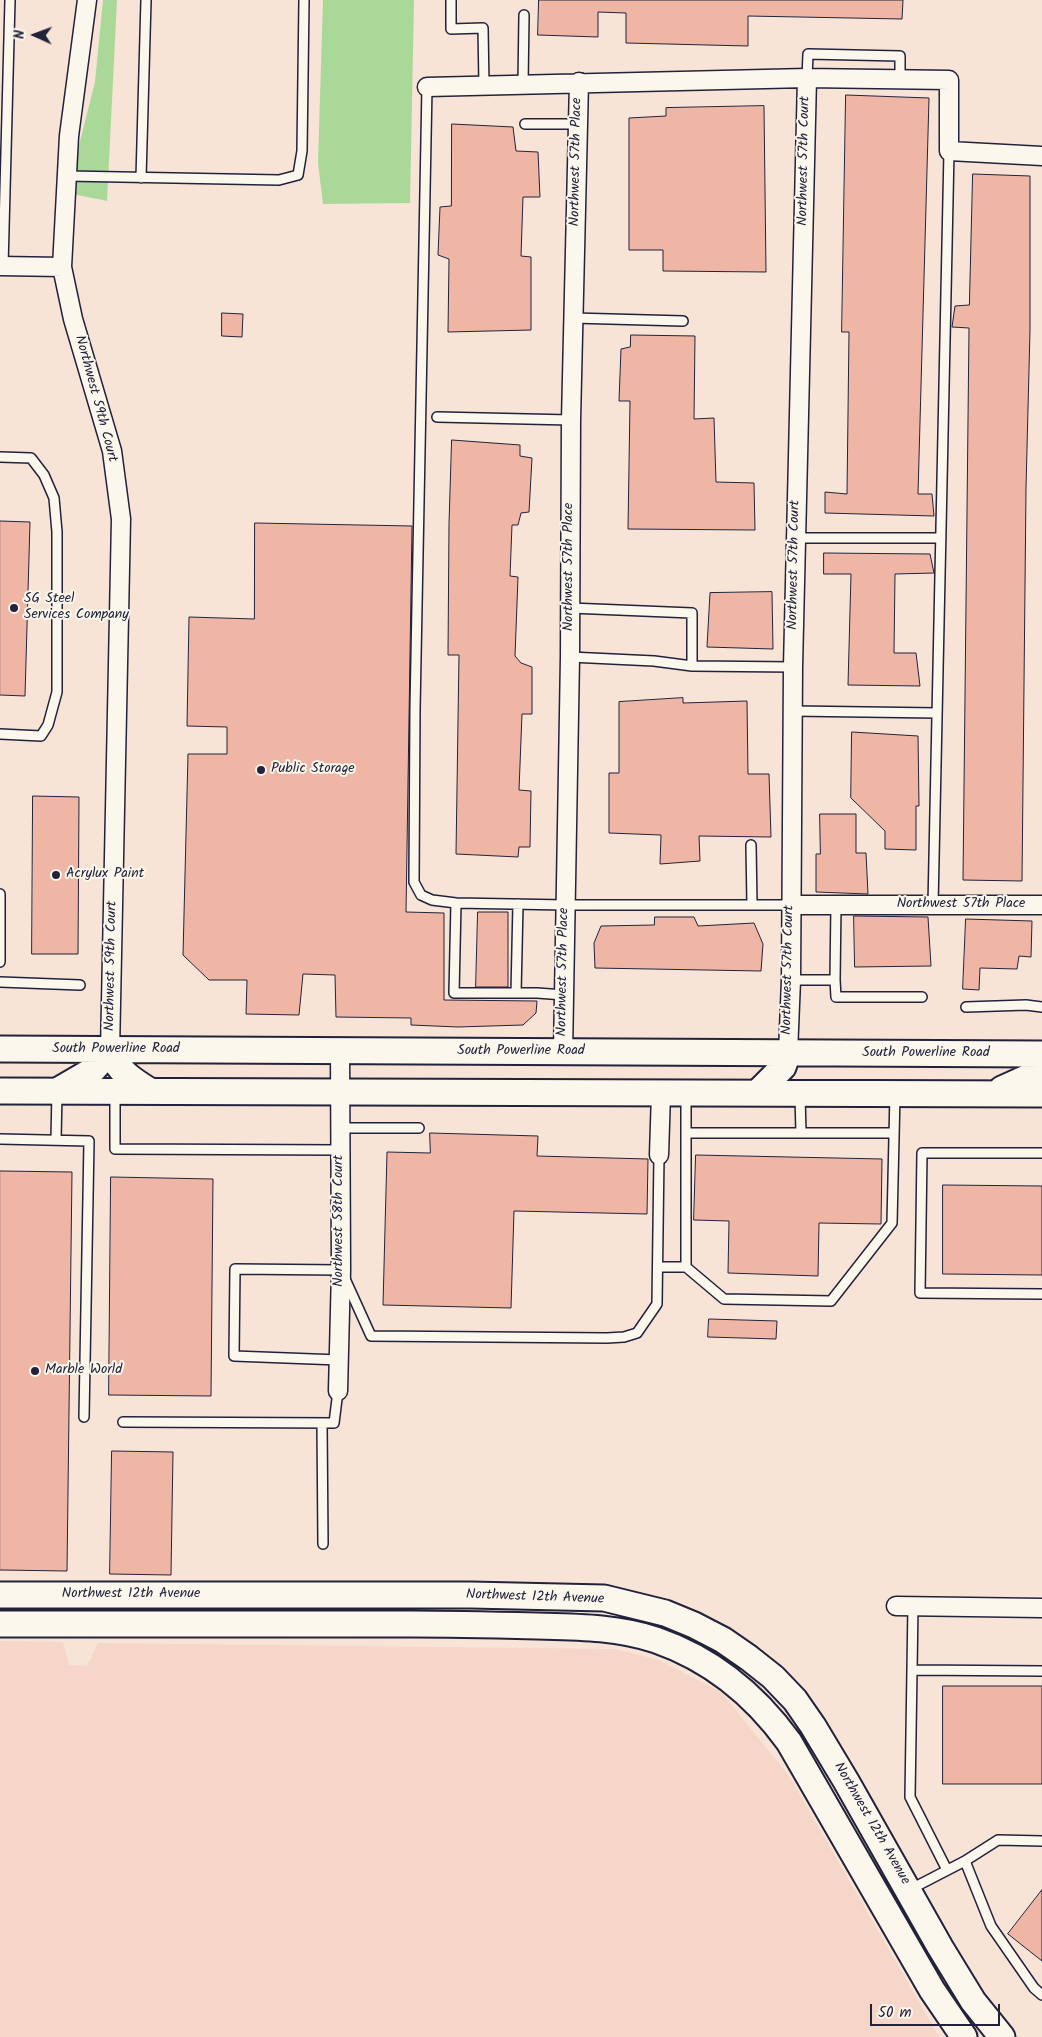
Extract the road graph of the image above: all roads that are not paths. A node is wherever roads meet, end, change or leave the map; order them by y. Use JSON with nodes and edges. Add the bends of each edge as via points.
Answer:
{"nodes":[{"id":1,"x":10,"y":0,"type":"edge"},
{"id":2,"x":76,"y":0,"type":"edge"},
{"id":3,"x":87,"y":0,"type":"edge"},
{"id":4,"x":146,"y":0,"type":"edge"},
{"id":5,"x":304,"y":0,"type":"edge"},
{"id":6,"x":451,"y":0,"type":"edge"},
{"id":7,"x":524,"y":14,"type":"dead end"},
{"id":8,"x":80,"y":50,"type":"junction"},
{"id":9,"x":807,"y":78,"type":"junction"},
{"id":10,"x":900,"y":79,"type":"junction"},
{"id":11,"x":579,"y":82,"type":"junction"},
{"id":12,"x":523,"y":84,"type":"junction"},
{"id":13,"x":484,"y":85,"type":"junction"},
{"id":14,"x":427,"y":87,"type":"joint"},
{"id":15,"x":525,"y":124,"type":"dead end"},
{"id":16,"x":578,"y":124,"type":"junction"},
{"id":17,"x":949,"y":151,"type":"junction"},
{"id":18,"x":1042,"y":156,"type":"edge"},
{"id":19,"x":68,"y":176,"type":"junction"},
{"id":20,"x":141,"y":178,"type":"junction"},
{"id":21,"x":2,"y":212,"type":"edge"},
{"id":22,"x":2,"y":266,"type":"edge"},
{"id":23,"x":62,"y":266,"type":"junction"},
{"id":24,"x":573,"y":318,"type":"junction"},
{"id":25,"x":683,"y":320,"type":"dead end"},
{"id":26,"x":437,"y":417,"type":"dead end"},
{"id":27,"x":570,"y":420,"type":"junction"},
{"id":28,"x":0,"y":457,"type":"edge"},
{"id":29,"x":796,"y":538,"type":"junction"},
{"id":30,"x":941,"y":538,"type":"junction"},
{"id":31,"x":570,"y":608,"type":"junction"},
{"id":32,"x":570,"y":657,"type":"junction"},
{"id":33,"x":692,"y":666,"type":"junction"},
{"id":34,"x":793,"y":667,"type":"junction"},
{"id":35,"x":793,"y":711,"type":"junction"},
{"id":36,"x":937,"y":713,"type":"junction"},
{"id":37,"x":0,"y":734,"type":"edge"},
{"id":38,"x":751,"y":845,"type":"dead end"},
{"id":39,"x":0,"y":894,"type":"edge"},
{"id":40,"x":456,"y":902,"type":"junction"},
{"id":41,"x":518,"y":904,"type":"junction"},
{"id":42,"x":752,"y":904,"type":"junction"},
{"id":43,"x":566,"y":905,"type":"junction"},
{"id":44,"x":790,"y":905,"type":"junction"},
{"id":45,"x":836,"y":905,"type":"junction"},
{"id":46,"x":933,"y":905,"type":"junction"},
{"id":47,"x":1042,"y":905,"type":"edge"},
{"id":48,"x":0,"y":962,"type":"edge"},
{"id":49,"x":791,"y":980,"type":"junction"},
{"id":50,"x":835,"y":980,"type":"junction"},
{"id":51,"x":0,"y":982,"type":"edge"},
{"id":52,"x":80,"y":985,"type":"dead end"},
{"id":53,"x":516,"y":993,"type":"junction"},
{"id":54,"x":564,"y":996,"type":"junction"},
{"id":55,"x":922,"y":997,"type":"dead end"},
{"id":56,"x":966,"y":1007,"type":"dead end"},
{"id":57,"x":1042,"y":1007,"type":"edge"},
{"id":58,"x":0,"y":1049,"type":"edge"},
{"id":59,"x":110,"y":1051,"type":"junction"},
{"id":60,"x":340,"y":1051,"type":"junction"},
{"id":61,"x":563,"y":1052,"type":"junction"},
{"id":62,"x":788,"y":1053,"type":"junction"},
{"id":63,"x":1042,"y":1054,"type":"edge"},
{"id":64,"x":1042,"y":1071,"type":"edge"},
{"id":65,"x":0,"y":1090,"type":"edge"},
{"id":66,"x":65,"y":1091,"type":"junction"},
{"id":67,"x":115,"y":1091,"type":"junction"},
{"id":68,"x":150,"y":1091,"type":"junction"},
{"id":69,"x":340,"y":1092,"type":"junction"},
{"id":70,"x":662,"y":1093,"type":"junction"},
{"id":71,"x":686,"y":1093,"type":"junction"},
{"id":72,"x":757,"y":1093,"type":"junction"},
{"id":73,"x":800,"y":1094,"type":"junction"},
{"id":74,"x":895,"y":1094,"type":"junction"},
{"id":75,"x":990,"y":1094,"type":"junction"},
{"id":76,"x":1042,"y":1094,"type":"edge"},
{"id":77,"x":340,"y":1128,"type":"junction"},
{"id":78,"x":419,"y":1128,"type":"dead end"},
{"id":79,"x":686,"y":1133,"type":"junction"},
{"id":80,"x":801,"y":1133,"type":"junction"},
{"id":81,"x":894,"y":1133,"type":"junction"},
{"id":82,"x":0,"y":1139,"type":"edge"},
{"id":83,"x":56,"y":1140,"type":"junction"},
{"id":84,"x":340,"y":1150,"type":"junction"},
{"id":85,"x":1042,"y":1153,"type":"edge"},
{"id":86,"x":659,"y":1155,"type":"joint"},
{"id":87,"x":658,"y":1267,"type":"junction"},
{"id":88,"x":686,"y":1267,"type":"junction"},
{"id":89,"x":341,"y":1270,"type":"junction"},
{"id":90,"x":1042,"y":1294,"type":"edge"},
{"id":91,"x":339,"y":1360,"type":"junction"},
{"id":92,"x":338,"y":1391,"type":"joint"},
{"id":93,"x":84,"y":1417,"type":"dead end"},
{"id":94,"x":123,"y":1422,"type":"dead end"},
{"id":95,"x":322,"y":1423,"type":"junction"},
{"id":96,"x":323,"y":1544,"type":"dead end"},
{"id":97,"x":0,"y":1595,"type":"edge"},
{"id":98,"x":471,"y":1596,"type":"junction"},
{"id":99,"x":904,"y":1606,"type":"joint"},
{"id":100,"x":1042,"y":1608,"type":"edge"},
{"id":101,"x":0,"y":1624,"type":"edge"},
{"id":102,"x":472,"y":1624,"type":"junction"},
{"id":103,"x":913,"y":1670,"type":"junction"},
{"id":104,"x":1042,"y":1670,"type":"edge"},
{"id":105,"x":1042,"y":1841,"type":"edge"},
{"id":106,"x":965,"y":1861,"type":"junction"},
{"id":107,"x":947,"y":1870,"type":"junction"},
{"id":108,"x":908,"y":1890,"type":"junction"},
{"id":109,"x":882,"y":1903,"type":"junction"},
{"id":110,"x":1042,"y":1995,"type":"edge"},
{"id":111,"x":964,"y":2037,"type":"edge"},
{"id":112,"x":1002,"y":2037,"type":"edge"}],
"edges":[{"from":1,"to":21,"type":"lane"},
{"from":2,"to":8,"type":"street","name":"Northwest 59th Court"},
{"from":3,"to":8,"type":"street","name":"Northwest 59th Court"},
{"from":4,"to":20,"type":"lane"},
{"from":5,"to":20,"type":"lane","via":[[302,151],[298,175],[279,180]]},
{"from":6,"to":13,"type":"lane","via":[[451,29],[483,28]]},
{"from":7,"to":12,"type":"lane"},
{"from":8,"to":19,"type":"street","name":"Northwest 59th Court","via":[[69,136]]},
{"from":9,"to":10,"type":"street","name":"Northwest 57th Court"},
{"from":9,"to":10,"type":"lane","via":[[808,54],[900,56]]},
{"from":9,"to":11,"type":"street","name":"Northwest 57th Court"},
{"from":9,"to":29,"type":"street","name":"Northwest 57th Court"},
{"from":10,"to":17,"type":"street","name":"Northwest 57th Court","via":[[949,80]]},
{"from":11,"to":12,"type":"street","name":"Northwest 57th Court"},
{"from":11,"to":16,"type":"street","name":"Northwest 57th Place"},
{"from":12,"to":13,"type":"street","name":"Northwest 57th Court"},
{"from":13,"to":14,"type":"street","name":"Northwest 57th Court"},
{"from":14,"to":40,"type":"lane","via":[[414,882],[421,895],[432,900]]},
{"from":15,"to":16,"type":"lane"},
{"from":16,"to":24,"type":"street","name":"Northwest 57th Place"},
{"from":17,"to":18,"type":"street"},
{"from":17,"to":30,"type":"lane"},
{"from":19,"to":20,"type":"lane"},
{"from":19,"to":23,"type":"street","name":"Northwest 59th Court"},
{"from":21,"to":22,"type":"lane"},
{"from":22,"to":23,"type":"street"},
{"from":23,"to":59,"type":"street","name":"Northwest 59th Court","via":[[73,319],[112,450],[121,520]]},
{"from":24,"to":25,"type":"lane"},
{"from":24,"to":27,"type":"street","name":"Northwest 57th Place"},
{"from":26,"to":27,"type":"lane"},
{"from":27,"to":31,"type":"street","name":"Northwest 57th Place"},
{"from":28,"to":37,"type":"lane","via":[[31,458],[44,475],[54,498],[57,692],[48,725],[41,736]]},
{"from":29,"to":30,"type":"lane"},
{"from":29,"to":34,"type":"street","name":"Northwest 57th Court"},
{"from":30,"to":36,"type":"lane"},
{"from":31,"to":32,"type":"street","name":"Northwest 57th Place"},
{"from":31,"to":33,"type":"lane","via":[[692,613]]},
{"from":32,"to":33,"type":"lane"},
{"from":32,"to":43,"type":"street","name":"Northwest 57th Place"},
{"from":33,"to":34,"type":"lane"},
{"from":34,"to":35,"type":"street","name":"Northwest 57th Court"},
{"from":35,"to":36,"type":"lane"},
{"from":35,"to":44,"type":"street","name":"Northwest 57th Court"},
{"from":36,"to":46,"type":"lane"},
{"from":38,"to":42,"type":"lane"},
{"from":39,"to":48,"type":"lane"},
{"from":40,"to":41,"type":"lane"},
{"from":40,"to":53,"type":"lane","via":[[454,993]]},
{"from":41,"to":43,"type":"lane"},
{"from":41,"to":53,"type":"lane"},
{"from":42,"to":43,"type":"lane"},
{"from":42,"to":44,"type":"lane"},
{"from":43,"to":54,"type":"street","name":"Northwest 57th Place"},
{"from":44,"to":45,"type":"street","name":"Northwest 57th Place"},
{"from":44,"to":49,"type":"street","name":"Northwest 57th Court"},
{"from":45,"to":46,"type":"street","name":"Northwest 57th Place"},
{"from":45,"to":50,"type":"lane"},
{"from":46,"to":47,"type":"street","name":"Northwest 57th Place"},
{"from":49,"to":50,"type":"lane"},
{"from":49,"to":62,"type":"street","name":"Northwest 57th Court"},
{"from":50,"to":55,"type":"lane","via":[[836,997]]},
{"from":51,"to":52,"type":"lane"},
{"from":53,"to":54,"type":"lane"},
{"from":54,"to":61,"type":"street","name":"Northwest 57th Place"},
{"from":56,"to":57,"type":"lane"},
{"from":58,"to":59,"type":"street","name":"South Powerline Road"},
{"from":59,"to":60,"type":"street","name":"South Powerline Road"},
{"from":59,"to":66,"type":"street","via":[[93,1070]]},
{"from":59,"to":68,"type":"street","via":[[120,1069]]},
{"from":60,"to":61,"type":"street","name":"South Powerline Road"},
{"from":60,"to":69,"type":"street","name":"Northwest 58th Court"},
{"from":61,"to":62,"type":"street","name":"South Powerline Road"},
{"from":62,"to":63,"type":"street","name":"South Powerline Road"},
{"from":62,"to":72,"type":"street","via":[[783,1067]]},
{"from":64,"to":75,"type":"street"},
{"from":65,"to":66,"type":"street"},
{"from":66,"to":67,"type":"street"},
{"from":66,"to":83,"type":"lane"},
{"from":67,"to":68,"type":"street"},
{"from":67,"to":84,"type":"lane","via":[[115,1149]]},
{"from":68,"to":69,"type":"street"},
{"from":69,"to":70,"type":"street"},
{"from":69,"to":77,"type":"street","name":"Northwest 58th Court"},
{"from":70,"to":71,"type":"street"},
{"from":70,"to":86,"type":"street"},
{"from":71,"to":72,"type":"street"},
{"from":71,"to":79,"type":"lane"},
{"from":72,"to":73,"type":"street"},
{"from":73,"to":74,"type":"street"},
{"from":73,"to":80,"type":"lane"},
{"from":74,"to":75,"type":"street"},
{"from":74,"to":81,"type":"lane"},
{"from":75,"to":76,"type":"street"},
{"from":77,"to":78,"type":"lane"},
{"from":77,"to":84,"type":"street","name":"Northwest 58th Court"},
{"from":79,"to":80,"type":"lane"},
{"from":79,"to":88,"type":"lane"},
{"from":80,"to":81,"type":"lane"},
{"from":81,"to":88,"type":"lane","via":[[892,1223],[831,1301],[724,1299]]},
{"from":82,"to":83,"type":"lane"},
{"from":83,"to":93,"type":"lane","via":[[90,1141]]},
{"from":84,"to":89,"type":"street","name":"Northwest 58th Court"},
{"from":85,"to":90,"type":"lane","via":[[922,1153],[920,1293]]},
{"from":86,"to":87,"type":"lane"},
{"from":87,"to":88,"type":"lane"},
{"from":87,"to":89,"type":"lane","via":[[657,1304],[637,1333],[607,1338],[371,1336]]},
{"from":89,"to":91,"type":"street","name":"Northwest 58th Court"},
{"from":89,"to":91,"type":"lane","via":[[235,1269],[234,1356]]},
{"from":91,"to":92,"type":"street","name":"Northwest 58th Court"},
{"from":92,"to":95,"type":"lane","via":[[334,1423]]},
{"from":94,"to":95,"type":"lane"},
{"from":95,"to":96,"type":"lane"},
{"from":97,"to":98,"type":"street","name":"Northwest 12th Avenue"},
{"from":98,"to":102,"type":"street"},
{"from":98,"to":108,"type":"street","name":"Northwest 12th Avenue","via":[[604,1598],[665,1613],[730,1644],[773,1677],[795,1700],[842,1773]]},
{"from":99,"to":100,"type":"street"},
{"from":99,"to":103,"type":"lane"},
{"from":101,"to":102,"type":"street","name":"Northwest 12th Avenue"},
{"from":102,"to":109,"type":"street","name":"Northwest 12th Avenue","via":[[626,1632],[656,1640],[708,1664],[732,1680],[773,1720],[789,1742]]},
{"from":103,"to":104,"type":"lane"},
{"from":103,"to":107,"type":"lane","via":[[910,1797]]},
{"from":105,"to":106,"type":"lane","via":[[998,1840]]},
{"from":106,"to":107,"type":"lane"},
{"from":106,"to":110,"type":"lane","via":[[991,1926]]},
{"from":107,"to":108,"type":"lane"},
{"from":108,"to":109,"type":"street"},
{"from":108,"to":112,"type":"street","name":"Northwest 12th Avenue","via":[[973,2000]]},
{"from":109,"to":111,"type":"street","name":"Northwest 12th Avenue","via":[[932,1990]]}]}
